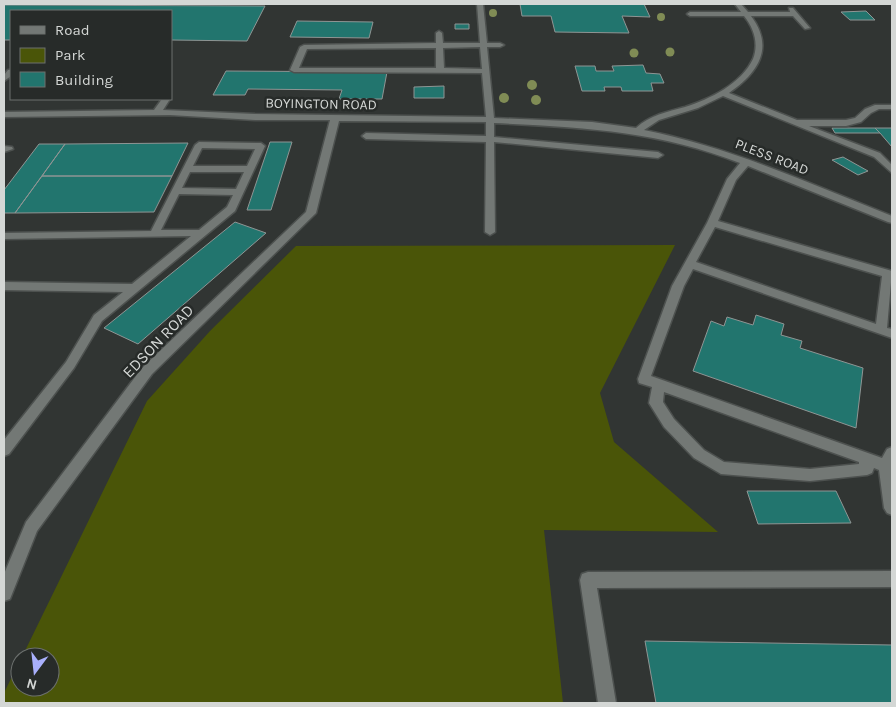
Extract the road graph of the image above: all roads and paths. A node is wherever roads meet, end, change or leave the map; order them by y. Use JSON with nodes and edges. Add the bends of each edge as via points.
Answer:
{"nodes":[{"id":1,"x":480,"y":4,"type":"edge"},
{"id":2,"x":738,"y":4,"type":"edge"},
{"id":3,"x":790,"y":7,"type":"dead end"},
{"id":4,"x":690,"y":14,"type":"dead end"},
{"id":5,"x":746,"y":14,"type":"junction"},
{"id":6,"x":796,"y":14,"type":"junction"},
{"id":7,"x":808,"y":28,"type":"dead end"},
{"id":8,"x":439,"y":33,"type":"dead end"},
{"id":9,"x":484,"y":45,"type":"junction"},
{"id":10,"x":500,"y":45,"type":"dead end"},
{"id":11,"x":438,"y":46,"type":"junction"},
{"id":12,"x":440,"y":71,"type":"junction"},
{"id":13,"x":486,"y":71,"type":"junction"},
{"id":14,"x":723,"y":94,"type":"junction"},
{"id":15,"x":165,"y":100,"type":"edge"},
{"id":16,"x":892,"y":107,"type":"edge"},
{"id":17,"x":156,"y":113,"type":"junction"},
{"id":18,"x":4,"y":114,"type":"edge"},
{"id":19,"x":335,"y":118,"type":"junction"},
{"id":20,"x":490,"y":120,"type":"junction"},
{"id":21,"x":796,"y":123,"type":"junction"},
{"id":22,"x":638,"y":130,"type":"junction"},
{"id":23,"x":366,"y":136,"type":"dead end"},
{"id":24,"x":490,"y":139,"type":"junction"},
{"id":25,"x":658,"y":156,"type":"dead end"},
{"id":26,"x":746,"y":162,"type":"junction"},
{"id":27,"x":187,"y":169,"type":"junction"},
{"id":28,"x":250,"y":169,"type":"junction"},
{"id":29,"x":892,"y":170,"type":"edge"},
{"id":30,"x":176,"y":191,"type":"junction"},
{"id":31,"x":239,"y":192,"type":"junction"},
{"id":32,"x":892,"y":220,"type":"edge"},
{"id":33,"x":712,"y":223,"type":"junction"},
{"id":34,"x":490,"y":232,"type":"dead end"},
{"id":35,"x":200,"y":233,"type":"junction"},
{"id":36,"x":154,"y":234,"type":"junction"},
{"id":37,"x":4,"y":236,"type":"edge"},
{"id":38,"x":691,"y":264,"type":"junction"},
{"id":39,"x":4,"y":286,"type":"edge"},
{"id":40,"x":133,"y":288,"type":"junction"},
{"id":41,"x":887,"y":332,"type":"edge"},
{"id":42,"x":659,"y":384,"type":"junction"},
{"id":43,"x":4,"y":450,"type":"edge"},
{"id":44,"x":866,"y":458,"type":"junction"},
{"id":45,"x":889,"y":459,"type":"edge"},
{"id":46,"x":892,"y":508,"type":"edge"},
{"id":47,"x":892,"y":578,"type":"edge"},
{"id":48,"x":4,"y":593,"type":"edge"},
{"id":49,"x":607,"y":703,"type":"edge"}],
"edges":[{"from":1,"to":9,"type":"street"},
{"from":2,"to":5,"type":"street"},
{"from":3,"to":6,"type":"street"},
{"from":4,"to":5,"type":"street"},
{"from":5,"to":6,"type":"street"},
{"from":5,"to":14,"type":"street","via":[[758,36],[758,53],[751,71]]},
{"from":6,"to":7,"type":"street"},
{"from":8,"to":11,"type":"street"},
{"from":9,"to":10,"type":"street"},
{"from":9,"to":11,"type":"street"},
{"from":9,"to":13,"type":"street"},
{"from":11,"to":12,"type":"street"},
{"from":11,"to":12,"type":"street","via":[[304,48],[294,70]]},
{"from":12,"to":13,"type":"street"},
{"from":13,"to":20,"type":"street"},
{"from":14,"to":21,"type":"street"},
{"from":14,"to":22,"type":"street","via":[[650,121]]},
{"from":15,"to":17,"type":"street"},
{"from":16,"to":21,"type":"street","via":[[878,107],[858,120],[846,123]]},
{"from":17,"to":18,"type":"street","name":"BOYINGTON ROAD"},
{"from":17,"to":19,"type":"street","name":"BOYINGTON ROAD"},
{"from":19,"to":20,"type":"street","name":"BOYINGTON ROAD"},
{"from":19,"to":48,"type":"street","name":"EDSON ROAD","via":[[311,213],[147,371],[31,527]]},
{"from":20,"to":22,"type":"street","name":"BOYINGTON ROAD"},
{"from":20,"to":24,"type":"street"},
{"from":21,"to":29,"type":"street","via":[[877,155]]},
{"from":22,"to":26,"type":"street","name":"PLESS ROAD","via":[[678,139]]},
{"from":23,"to":24,"type":"street"},
{"from":24,"to":25,"type":"street"},
{"from":24,"to":34,"type":"street"},
{"from":26,"to":32,"type":"street","name":"PLESS ROAD"},
{"from":26,"to":33,"type":"street","via":[[732,179]]},
{"from":27,"to":28,"type":"street"},
{"from":27,"to":28,"type":"street","via":[[199,145],[260,146]]},
{"from":27,"to":30,"type":"street"},
{"from":28,"to":31,"type":"street"},
{"from":30,"to":31,"type":"street"},
{"from":30,"to":36,"type":"street"},
{"from":31,"to":35,"type":"street","via":[[231,209]]},
{"from":33,"to":38,"type":"street"},
{"from":33,"to":41,"type":"street","via":[[888,274]]},
{"from":35,"to":36,"type":"street"},
{"from":35,"to":40,"type":"street"},
{"from":36,"to":37,"type":"street"},
{"from":38,"to":41,"type":"street"},
{"from":38,"to":42,"type":"street","via":[[678,286],[644,379]]},
{"from":39,"to":40,"type":"street"},
{"from":40,"to":43,"type":"street","via":[[98,318],[70,365]]},
{"from":42,"to":44,"type":"street"},
{"from":42,"to":44,"type":"street","via":[[656,403],[669,423],[699,454],[721,468],[810,475],[867,469]]},
{"from":44,"to":45,"type":"street"},
{"from":45,"to":46,"type":"street"},
{"from":47,"to":49,"type":"street","via":[[588,580]]}]}
